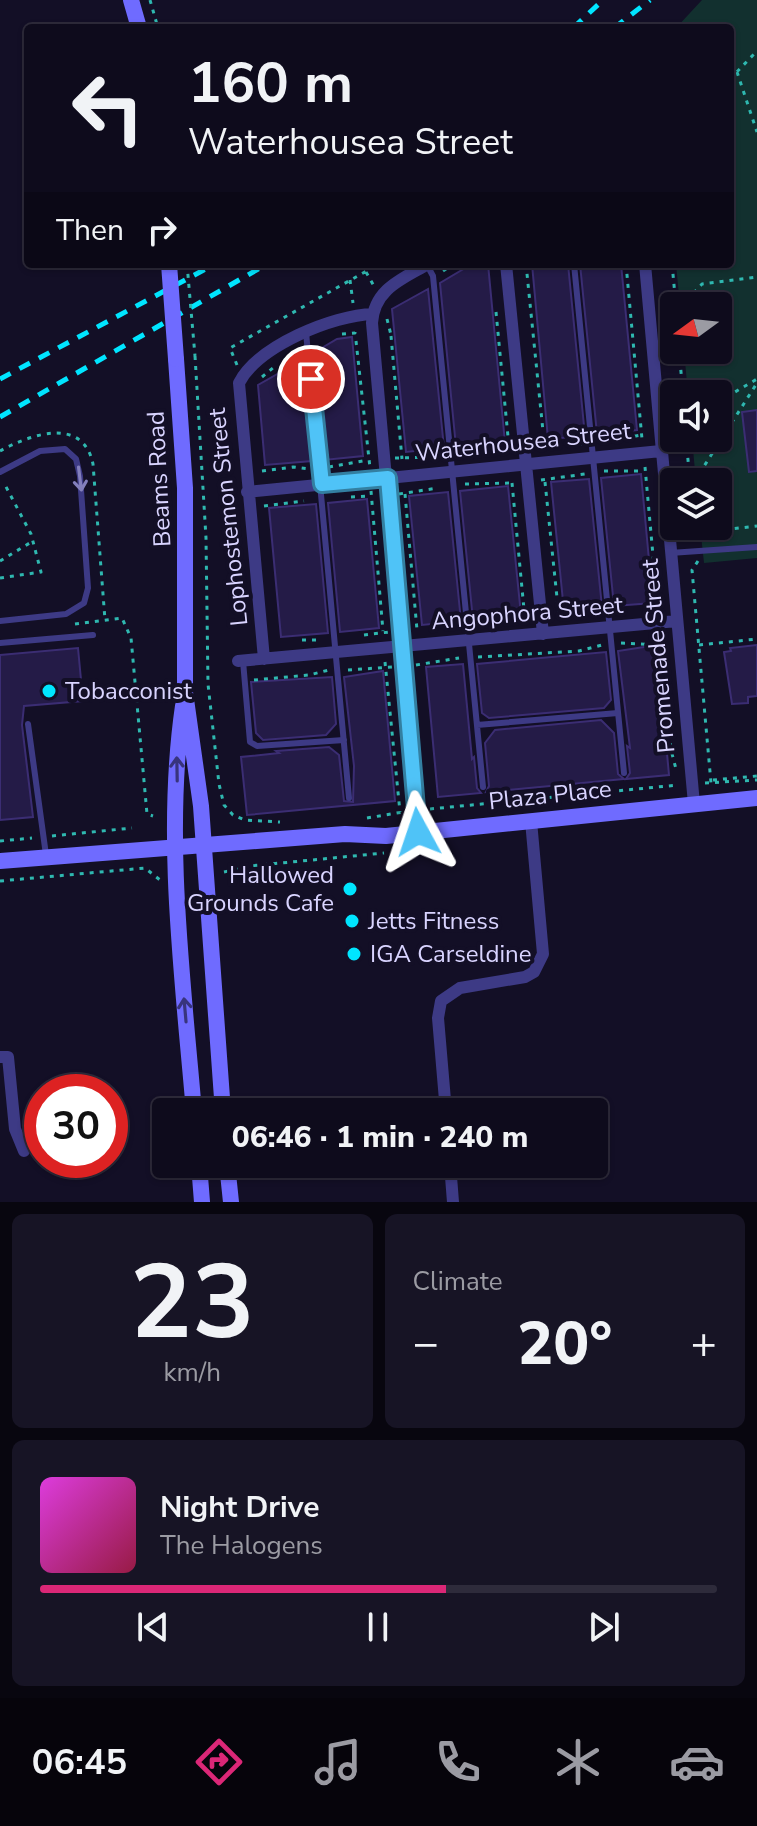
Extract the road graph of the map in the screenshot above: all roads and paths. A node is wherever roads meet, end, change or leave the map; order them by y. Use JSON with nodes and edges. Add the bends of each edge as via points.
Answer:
{"nodes":[{"id":1,"x":131,"y":0,"type":"edge"},
{"id":2,"x":150,"y":0,"type":"edge"},
{"id":3,"x":138,"y":24,"type":"edge"},
{"id":4,"x":157,"y":24,"type":"edge"},
{"id":5,"x":757,"y":51,"type":"edge"},
{"id":6,"x":737,"y":72,"type":"junction"},
{"id":7,"x":734,"y":75,"type":"edge"},
{"id":8,"x":757,"y":132,"type":"edge"},
{"id":9,"x":169,"y":268,"type":"edge"},
{"id":10,"x":187,"y":268,"type":"edge"},
{"id":11,"x":372,"y":268,"type":"edge"},
{"id":12,"x":429,"y":268,"type":"edge"},
{"id":13,"x":506,"y":268,"type":"edge"},
{"id":14,"x":526,"y":268,"type":"edge"},
{"id":15,"x":574,"y":268,"type":"edge"},
{"id":16,"x":626,"y":268,"type":"edge"},
{"id":17,"x":645,"y":268,"type":"edge"},
{"id":18,"x":672,"y":268,"type":"edge"},
{"id":19,"x":757,"y":277,"type":"edge"},
{"id":20,"x":675,"y":292,"type":"edge"},
{"id":21,"x":695,"y":292,"type":"edge"},
{"id":22,"x":495,"y":310,"type":"dead end"},
{"id":23,"x":388,"y":311,"type":"dead end"},
{"id":24,"x":373,"y":314,"type":"junction"},
{"id":25,"x":306,"y":332,"type":"junction"},
{"id":26,"x":355,"y":333,"type":"dead end"},
{"id":27,"x":373,"y":338,"type":"junction"},
{"id":28,"x":356,"y":341,"type":"junction"},
{"id":29,"x":242,"y":376,"type":"junction"},
{"id":30,"x":757,"y":381,"type":"edge"},
{"id":31,"x":732,"y":394,"type":"edge"},
{"id":32,"x":660,"y":439,"type":"edge"},
{"id":33,"x":660,"y":451,"type":"edge"},
{"id":34,"x":643,"y":452,"type":"junction"},
{"id":35,"x":661,"y":452,"type":"edge"},
{"id":36,"x":596,"y":457,"type":"junction"},
{"id":37,"x":547,"y":462,"type":"junction"},
{"id":38,"x":260,"y":463,"type":"dead end"},
{"id":39,"x":527,"y":464,"type":"junction"},
{"id":40,"x":511,"y":465,"type":"junction"},
{"id":41,"x":701,"y":468,"type":"edge"},
{"id":42,"x":454,"y":471,"type":"junction"},
{"id":43,"x":0,"y":474,"type":"edge"},
{"id":44,"x":388,"y":478,"type":"junction"},
{"id":45,"x":370,"y":479,"type":"junction"},
{"id":46,"x":322,"y":484,"type":"junction"},
{"id":47,"x":264,"y":490,"type":"junction"},
{"id":48,"x":247,"y":492,"type":"junction"},
{"id":49,"x":264,"y":508,"type":"dead end"},
{"id":50,"x":757,"y":526,"type":"edge"},
{"id":51,"x":732,"y":529,"type":"edge"},
{"id":52,"x":696,"y":540,"type":"edge"},
{"id":53,"x":33,"y":541,"type":"junction"},
{"id":54,"x":757,"y":547,"type":"edge"},
{"id":55,"x":697,"y":552,"type":"junction"},
{"id":56,"x":670,"y":553,"type":"junction"},
{"id":57,"x":0,"y":561,"type":"edge"},
{"id":58,"x":0,"y":578,"type":"edge"},
{"id":59,"x":646,"y":609,"type":"dead end"},
{"id":60,"x":658,"y":609,"type":"junction"},
{"id":61,"x":542,"y":619,"type":"junction"},
{"id":62,"x":525,"y":620,"type":"junction"},
{"id":63,"x":0,"y":621,"type":"edge"},
{"id":64,"x":514,"y":621,"type":"dead end"},
{"id":65,"x":677,"y":621,"type":"junction"},
{"id":66,"x":659,"y":623,"type":"junction"},
{"id":67,"x":75,"y":624,"type":"dead end"},
{"id":68,"x":610,"y":627,"type":"junction"},
{"id":69,"x":425,"y":629,"type":"dead end"},
{"id":70,"x":402,"y":631,"type":"junction"},
{"id":71,"x":383,"y":632,"type":"junction"},
{"id":72,"x":543,"y":634,"type":"junction"},
{"id":73,"x":93,"y":635,"type":"dead end"},
{"id":74,"x":757,"y":639,"type":"edge"},
{"id":75,"x":468,"y":640,"type":"junction"},
{"id":76,"x":297,"y":641,"type":"dead end"},
{"id":77,"x":0,"y":643,"type":"edge"},
{"id":78,"x":612,"y":643,"type":"junction"},
{"id":79,"x":661,"y":645,"type":"junction"},
{"id":80,"x":699,"y":645,"type":"junction"},
{"id":81,"x":336,"y":646,"type":"junction"},
{"id":82,"x":404,"y":646,"type":"junction"},
{"id":83,"x":384,"y":648,"type":"junction"},
{"id":84,"x":470,"y":656,"type":"junction"},
{"id":85,"x":264,"y":659,"type":"junction"},
{"id":86,"x":240,"y":661,"type":"joint"},
{"id":87,"x":405,"y":666,"type":"junction"},
{"id":88,"x":338,"y":667,"type":"junction"},
{"id":89,"x":385,"y":668,"type":"junction"},
{"id":90,"x":245,"y":681,"type":"junction"},
{"id":91,"x":185,"y":692,"type":"junction"},
{"id":92,"x":618,"y":713,"type":"junction"},
{"id":93,"x":28,"y":724,"type":"dead end"},
{"id":94,"x":477,"y":725,"type":"junction"},
{"id":95,"x":344,"y":740,"type":"junction"},
{"id":96,"x":624,"y":773,"type":"dead end"},
{"id":97,"x":757,"y":778,"type":"edge"},
{"id":98,"x":711,"y":782,"type":"junction"},
{"id":99,"x":686,"y":784,"type":"junction"},
{"id":100,"x":483,"y":787,"type":"dead end"},
{"id":101,"x":349,"y":798,"type":"dead end"},
{"id":102,"x":757,"y":798,"type":"edge"},
{"id":103,"x":694,"y":804,"type":"junction"},
{"id":104,"x":416,"y":810,"type":"junction"},
{"id":105,"x":400,"y":812,"type":"junction"},
{"id":106,"x":153,"y":816,"type":"dead end"},
{"id":107,"x":381,"y":817,"type":"dead end"},
{"id":108,"x":252,"y":821,"type":"dead end"},
{"id":109,"x":531,"y":821,"type":"junction"},
{"id":110,"x":132,"y":828,"type":"dead end"},
{"id":111,"x":418,"y":832,"type":"junction"},
{"id":112,"x":43,"y":837,"type":"junction"},
{"id":113,"x":0,"y":841,"type":"edge"},
{"id":114,"x":203,"y":845,"type":"junction"},
{"id":115,"x":177,"y":846,"type":"junction"},
{"id":116,"x":384,"y":854,"type":"dead end"},
{"id":117,"x":46,"y":856,"type":"junction"},
{"id":118,"x":0,"y":861,"type":"edge"},
{"id":119,"x":224,"y":872,"type":"dead end"},
{"id":120,"x":160,"y":880,"type":"dead end"},
{"id":121,"x":0,"y":881,"type":"edge"},
{"id":122,"x":0,"y":1057,"type":"edge"},
{"id":123,"x":193,"y":1098,"type":"edge"},
{"id":124,"x":222,"y":1098,"type":"edge"},
{"id":125,"x":445,"y":1098,"type":"edge"},
{"id":126,"x":24,"y":1151,"type":"dead end"},
{"id":127,"x":200,"y":1178,"type":"edge"},
{"id":128,"x":228,"y":1178,"type":"edge"},
{"id":129,"x":451,"y":1178,"type":"edge"},
{"id":130,"x":202,"y":1202,"type":"edge"},
{"id":131,"x":231,"y":1202,"type":"edge"},
{"id":132,"x":453,"y":1202,"type":"edge"}],
"edges":[{"from":1,"to":3,"type":"main road"},
{"from":2,"to":4,"type":"path"},
{"from":5,"to":6,"type":"path"},
{"from":6,"to":7,"type":"path"},
{"from":6,"to":8,"type":"path"},
{"from":9,"to":91,"type":"main road","name":"Beams Road","bridge":true,"via":[[185,488]]},
{"from":10,"to":108,"type":"path","bridge":true,"via":[[215,752],[224,805],[233,815]]},
{"from":11,"to":29,"type":"path","via":[[230,348]]},
{"from":12,"to":24,"type":"street","via":[[381,294]]},
{"from":12,"to":42,"type":"lane"},
{"from":13,"to":39,"type":"street"},
{"from":14,"to":37,"type":"path"},
{"from":15,"to":36,"type":"lane"},
{"from":16,"to":34,"type":"path"},
{"from":17,"to":32,"type":"street","name":"Promenade Street"},
{"from":18,"to":20,"type":"path"},
{"from":19,"to":21,"type":"path","via":[[702,284]]},
{"from":22,"to":40,"type":"path"},
{"from":23,"to":27,"type":"path","via":[[391,336]]},
{"from":24,"to":25,"type":"street","name":"Lophostemon Street","via":[[344,315]]},
{"from":24,"to":27,"type":"street"},
{"from":25,"to":29,"type":"street","name":"Lophostemon Street"},
{"from":25,"to":46,"type":"lane"},
{"from":26,"to":28,"type":"path"},
{"from":27,"to":28,"type":"path"},
{"from":27,"to":44,"type":"street"},
{"from":28,"to":45,"type":"path"},
{"from":29,"to":48,"type":"street","name":"Lophostemon Street","via":[[238,397]]},
{"from":30,"to":31,"type":"path"},
{"from":30,"to":41,"type":"path"},
{"from":33,"to":34,"type":"street","name":"Waterhousea Street"},
{"from":34,"to":36,"type":"street","name":"Waterhousea Street"},
{"from":34,"to":60,"type":"path"},
{"from":35,"to":56,"type":"street","name":"Promenade Street"},
{"from":36,"to":37,"type":"street","name":"Waterhousea Street"},
{"from":36,"to":68,"type":"lane"},
{"from":37,"to":39,"type":"street","name":"Waterhousea Street"},
{"from":37,"to":61,"type":"path","via":[[559,617]]},
{"from":38,"to":47,"type":"path"},
{"from":39,"to":40,"type":"street","name":"Waterhousea Street"},
{"from":39,"to":61,"type":"street"},
{"from":40,"to":42,"type":"street","name":"Waterhousea Street"},
{"from":40,"to":62,"type":"path"},
{"from":42,"to":44,"type":"street","name":"Waterhousea Street"},
{"from":42,"to":75,"type":"lane"},
{"from":43,"to":53,"type":"path"},
{"from":43,"to":63,"type":"lane","one_way":true,"via":[[46,449],[65,449],[76,459],[88,588],[84,603],[73,612]]},
{"from":44,"to":45,"type":"street","name":"Waterhousea Street"},
{"from":44,"to":70,"type":"street"},
{"from":45,"to":46,"type":"street","name":"Waterhousea Street"},
{"from":45,"to":71,"type":"path"},
{"from":46,"to":47,"type":"street","name":"Waterhousea Street"},
{"from":46,"to":81,"type":"lane"},
{"from":47,"to":48,"type":"street","name":"Waterhousea Street"},
{"from":47,"to":49,"type":"path"},
{"from":48,"to":85,"type":"street","name":"Lophostemon Street"},
{"from":50,"to":51,"type":"path"},
{"from":52,"to":55,"type":"path"},
{"from":53,"to":57,"type":"path"},
{"from":53,"to":58,"type":"path","via":[[41,572]]},
{"from":54,"to":55,"type":"lane"},
{"from":55,"to":56,"type":"lane"},
{"from":55,"to":80,"type":"path","via":[[692,570]]},
{"from":56,"to":65,"type":"street","name":"Promenade Street"},
{"from":59,"to":60,"type":"path"},
{"from":60,"to":66,"type":"path"},
{"from":61,"to":62,"type":"path"},
{"from":61,"to":72,"type":"street"},
{"from":62,"to":64,"type":"path"},
{"from":65,"to":66,"type":"street","name":"Angophora Street"},
{"from":65,"to":99,"type":"street","name":"Promenade Street"},
{"from":66,"to":68,"type":"street","name":"Angophora Street"},
{"from":66,"to":79,"type":"path"},
{"from":67,"to":106,"type":"path","via":[[122,618],[131,638],[147,814]]},
{"from":68,"to":72,"type":"street","name":"Angophora Street"},
{"from":68,"to":78,"type":"lane"},
{"from":69,"to":70,"type":"path"},
{"from":70,"to":71,"type":"path"},
{"from":70,"to":82,"type":"street"},
{"from":71,"to":81,"type":"path"},
{"from":71,"to":83,"type":"path"},
{"from":72,"to":75,"type":"street","name":"Angophora Street"},
{"from":73,"to":77,"type":"lane"},
{"from":74,"to":80,"type":"path"},
{"from":75,"to":82,"type":"street","name":"Angophora Street"},
{"from":75,"to":84,"type":"lane"},
{"from":76,"to":81,"type":"path"},
{"from":78,"to":79,"type":"path"},
{"from":78,"to":84,"type":"path","via":[[579,651]]},
{"from":78,"to":92,"type":"lane"},
{"from":79,"to":99,"type":"path","via":[[671,750]]},
{"from":80,"to":98,"type":"path"},
{"from":81,"to":83,"type":"street","name":"Angophora Street"},
{"from":81,"to":85,"type":"street","name":"Angophora Street"},
{"from":81,"to":88,"type":"lane"},
{"from":82,"to":83,"type":"street","name":"Angophora Street"},
{"from":82,"to":87,"type":"street"},
{"from":83,"to":89,"type":"path"},
{"from":84,"to":87,"type":"path"},
{"from":84,"to":94,"type":"lane"},
{"from":85,"to":86,"type":"street","name":"Angophora Street"},
{"from":86,"to":90,"type":"lane"},
{"from":87,"to":89,"type":"path"},
{"from":87,"to":104,"type":"street"},
{"from":88,"to":89,"type":"path"},
{"from":88,"to":90,"type":"path"},
{"from":88,"to":95,"type":"lane"},
{"from":89,"to":105,"type":"path"},
{"from":90,"to":95,"type":"lane","via":[[250,742],[257,746]]},
{"from":91,"to":114,"type":"main road","name":"Beams Road","via":[[196,749]]},
{"from":115,"to":91,"type":"main road","name":"Beams Road","one_way":true,"via":[[177,748]]},
{"from":92,"to":94,"type":"lane"},
{"from":92,"to":96,"type":"lane"},
{"from":93,"to":112,"type":"lane"},
{"from":94,"to":100,"type":"lane"},
{"from":95,"to":101,"type":"lane"},
{"from":97,"to":98,"type":"path"},
{"from":98,"to":99,"type":"path"},
{"from":99,"to":103,"type":"street","name":"Promenade Street"},
{"from":99,"to":104,"type":"path"},
{"from":102,"to":103,"type":"main road","name":"Plaza Place"},
{"from":103,"to":109,"type":"main road","name":"Plaza Place"},
{"from":104,"to":105,"type":"path"},
{"from":104,"to":111,"type":"street"},
{"from":105,"to":107,"type":"path"},
{"from":109,"to":111,"type":"main road","name":"Plaza Place"},
{"from":109,"to":125,"type":"street","via":[[543,954],[534,972],[525,977],[460,988],[441,1001]]},
{"from":110,"to":112,"type":"path"},
{"from":111,"to":114,"type":"main road","name":"Plaza Place"},
{"from":112,"to":113,"type":"path"},
{"from":112,"to":117,"type":"lane"},
{"from":114,"to":115,"type":"main road"},
{"from":114,"to":124,"type":"main road","name":"Beams Road"},
{"from":115,"to":117,"type":"main road"},
{"from":123,"to":115,"type":"main road","name":"Beams Road","one_way":true},
{"from":116,"to":119,"type":"path"},
{"from":117,"to":118,"type":"main road"},
{"from":120,"to":121,"type":"path","via":[[145,868]]},
{"from":122,"to":126,"type":"street","via":[[8,1057],[15,1129]]},
{"from":127,"to":130,"type":"main road"},
{"from":128,"to":131,"type":"main road"},
{"from":129,"to":132,"type":"street"}]}
